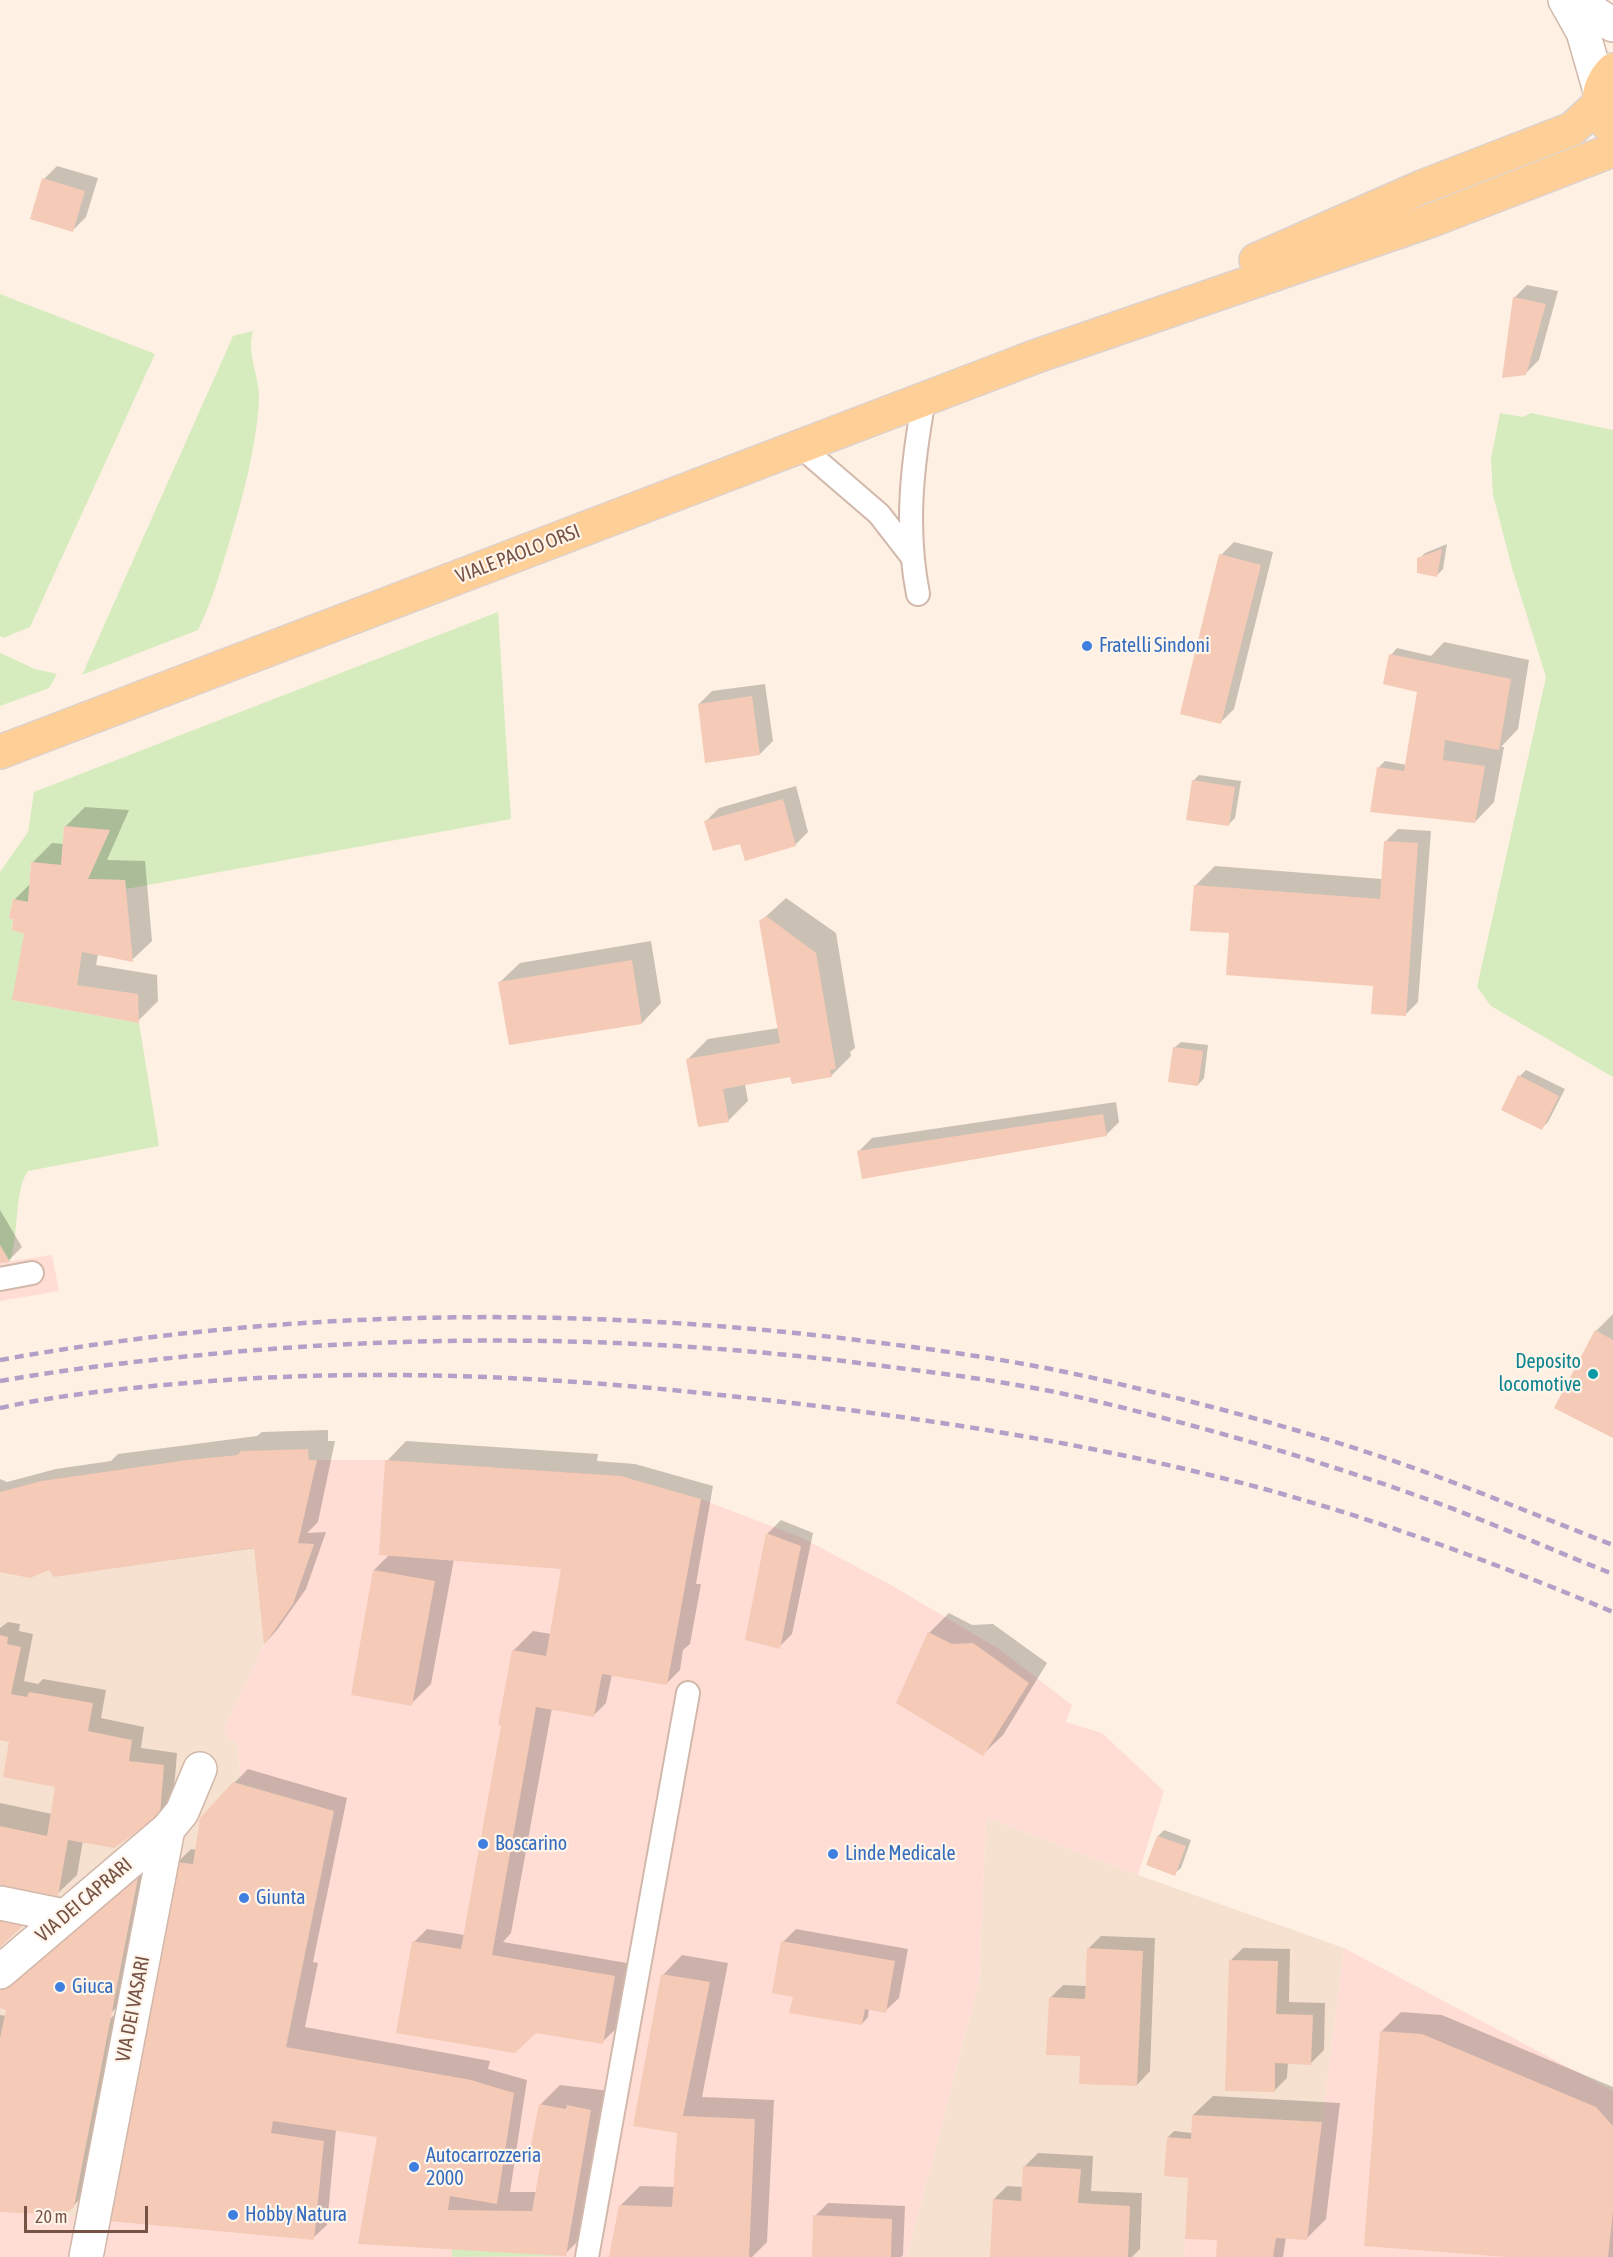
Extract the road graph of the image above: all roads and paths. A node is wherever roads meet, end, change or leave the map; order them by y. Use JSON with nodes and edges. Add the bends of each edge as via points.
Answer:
{"nodes":[{"id":1,"x":1565,"y":0,"type":"edge"},
{"id":2,"x":1575,"y":0,"type":"edge"},
{"id":3,"x":1613,"y":26,"type":"edge"},
{"id":4,"x":1606,"y":98,"type":"edge"},
{"id":5,"x":1613,"y":150,"type":"edge"},
{"id":6,"x":1037,"y":356,"type":"junction"},
{"id":7,"x":924,"y":399,"type":"junction"},
{"id":8,"x":800,"y":446,"type":"junction"},
{"id":9,"x":910,"y":554,"type":"junction"},
{"id":10,"x":918,"y":594,"type":"dead end"},
{"id":11,"x":0,"y":752,"type":"edge"},
{"id":12,"x":33,"y":1273,"type":"dead end"},
{"id":13,"x":0,"y":1279,"type":"edge"},
{"id":14,"x":688,"y":1693,"type":"dead end"},
{"id":15,"x":200,"y":1769,"type":"dead end"},
{"id":16,"x":168,"y":1829,"type":"junction"},
{"id":17,"x":0,"y":1903,"type":"edge"},
{"id":18,"x":64,"y":1916,"type":"junction"},
{"id":19,"x":0,"y":1972,"type":"edge"},
{"id":20,"x":86,"y":2257,"type":"edge"},
{"id":21,"x":587,"y":2257,"type":"edge"}],
"edges":[{"from":1,"to":4,"type":"street","via":[[1582,32]]},
{"from":2,"to":3,"type":"street"},
{"from":4,"to":6,"type":"main road","via":[[1572,129],[1422,187]]},
{"from":5,"to":6,"type":"main road","via":[[1432,220]]},
{"from":6,"to":7,"type":"main road","name":"VIALE PAOLO ORSI"},
{"from":7,"to":8,"type":"main road","name":"VIALE PAOLO ORSI"},
{"from":7,"to":9,"type":"lane","via":[[913,465]]},
{"from":8,"to":9,"type":"lane","via":[[879,514]]},
{"from":8,"to":11,"type":"main road","name":"VIALE PAOLO ORSI"},
{"from":9,"to":10,"type":"lane"},
{"from":12,"to":13,"type":"lane"},
{"from":14,"to":21,"type":"lane"},
{"from":15,"to":16,"type":"street","name":"VIA DEI VASARI","via":[[182,1812]]},
{"from":16,"to":18,"type":"street","name":"VIA DEI CAPRARI"},
{"from":16,"to":20,"type":"street","name":"VIA DEI VASARI"},
{"from":17,"to":18,"type":"street"},
{"from":18,"to":19,"type":"street","name":"VIA DEI CAPRARI"}]}
